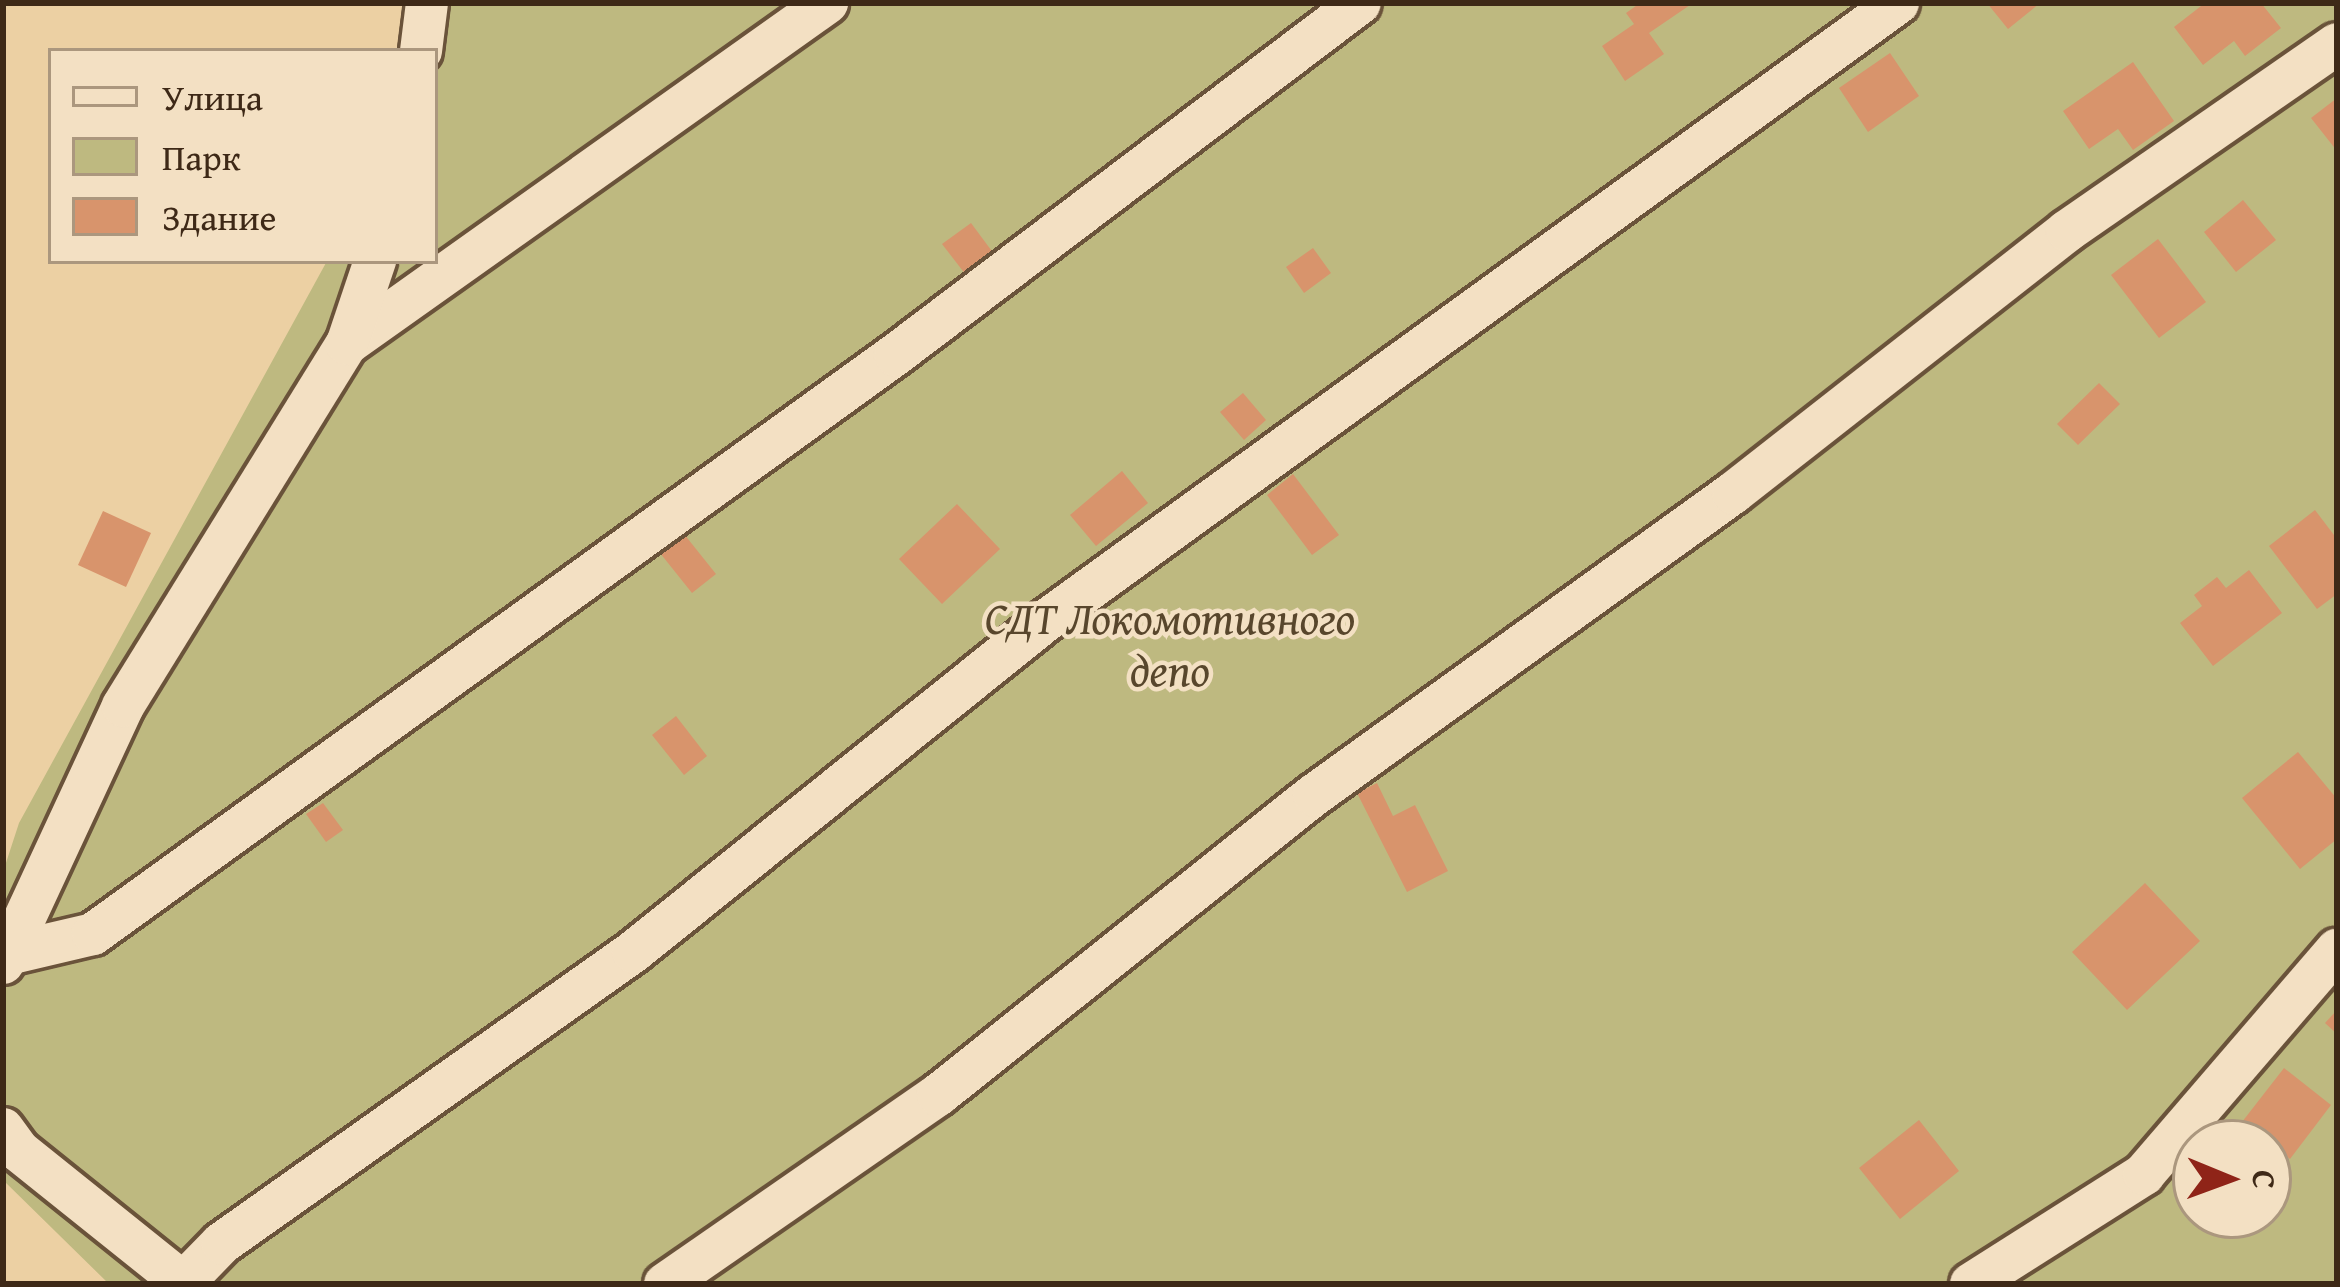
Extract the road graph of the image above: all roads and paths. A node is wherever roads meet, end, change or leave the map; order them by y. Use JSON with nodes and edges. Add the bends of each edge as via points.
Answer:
{"nodes":[{"id":1,"x":427,"y":3,"type":"edge"},
{"id":2,"x":827,"y":3,"type":"edge"},
{"id":3,"x":1360,"y":3,"type":"edge"},
{"id":4,"x":1898,"y":3,"type":"edge"},
{"id":5,"x":2337,"y":44,"type":"edge"},
{"id":6,"x":421,"y":48,"type":"edge"},
{"id":7,"x":374,"y":264,"type":"edge"},
{"id":8,"x":347,"y":344,"type":"junction"},
{"id":9,"x":2337,"y":950,"type":"edge"},
{"id":10,"x":5,"y":958,"type":"edge"},
{"id":11,"x":3,"y":1129,"type":"edge"},
{"id":12,"x":182,"y":1282,"type":"edge"},
{"id":13,"x":665,"y":1284,"type":"edge"},
{"id":14,"x":1971,"y":1284,"type":"edge"}],
"edges":[{"from":1,"to":6,"type":"street"},
{"from":2,"to":8,"type":"street"},
{"from":3,"to":10,"type":"street","via":[[895,355],[93,934]]},
{"from":4,"to":12,"type":"street","via":[[1044,622],[633,952],[223,1243]]},
{"from":5,"to":13,"type":"street","via":[[2067,231],[1733,494],[1314,795],[938,1095]]},
{"from":7,"to":8,"type":"street"},
{"from":8,"to":10,"type":"street","via":[[123,706]]},
{"from":9,"to":14,"type":"street","via":[[2144,1174]]},
{"from":11,"to":12,"type":"street","via":[[19,1151]]}]}
